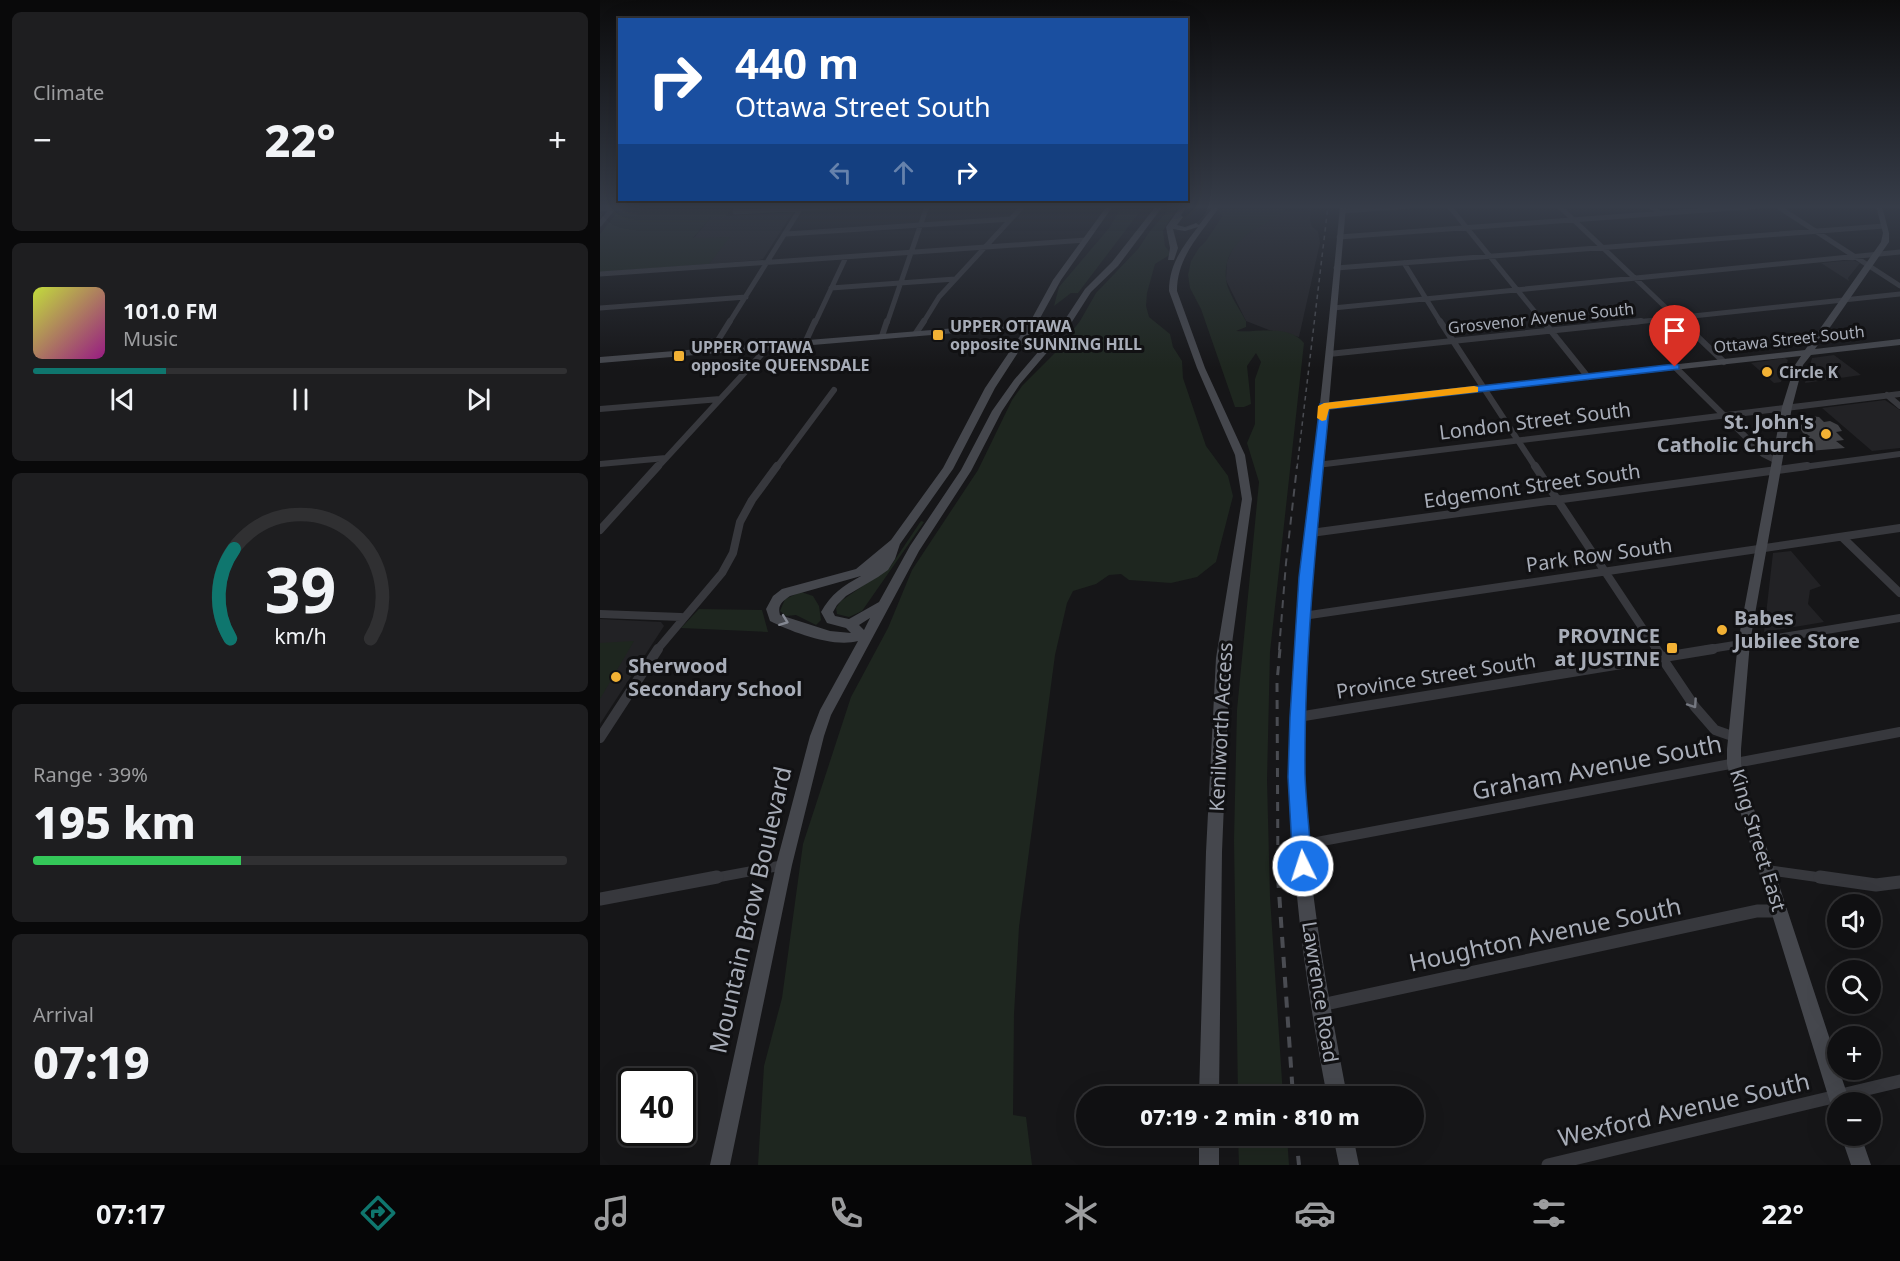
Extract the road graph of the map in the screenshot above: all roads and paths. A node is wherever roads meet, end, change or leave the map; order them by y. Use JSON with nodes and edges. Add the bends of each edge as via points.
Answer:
{"nodes":[{"id":1,"x":793,"y":260,"type":"edge"},
{"id":2,"x":844,"y":260,"type":"edge"},
{"id":3,"x":909,"y":260,"type":"edge"},
{"id":4,"x":973,"y":260,"type":"edge"},
{"id":5,"x":1071,"y":260,"type":"edge"},
{"id":6,"x":1118,"y":260,"type":"edge"},
{"id":7,"x":1171,"y":260,"type":"edge"},
{"id":8,"x":1178,"y":260,"type":"edge"},
{"id":9,"x":1337,"y":260,"type":"edge"},
{"id":10,"x":1436,"y":260,"type":"edge"},
{"id":11,"x":1493,"y":260,"type":"edge"},
{"id":12,"x":1617,"y":260,"type":"edge"},
{"id":13,"x":1821,"y":260,"type":"edge"},
{"id":14,"x":1861,"y":260,"type":"edge"},
{"id":15,"x":1872,"y":260,"type":"edge"},
{"id":16,"x":768,"y":262,"type":"junction"},
{"id":17,"x":1404,"y":263,"type":"junction"},
{"id":18,"x":1868,"y":265,"type":"junction"},
{"id":19,"x":1336,"y":268,"type":"junction"},
{"id":20,"x":600,"y":274,"type":"edge"},
{"id":21,"x":1636,"y":278,"type":"junction"},
{"id":22,"x":956,"y":279,"type":"junction"},
{"id":23,"x":900,"y":283,"type":"junction"},
{"id":24,"x":1900,"y":286,"type":"edge"},
{"id":25,"x":831,"y":288,"type":"junction"},
{"id":26,"x":1517,"y":290,"type":"junction"},
{"id":27,"x":1900,"y":294,"type":"edge"},
{"id":28,"x":746,"y":297,"type":"junction"},
{"id":29,"x":1426,"y":299,"type":"junction"},
{"id":30,"x":1842,"y":301,"type":"junction"},
{"id":31,"x":600,"y":308,"type":"edge"},
{"id":32,"x":1333,"y":308,"type":"junction"},
{"id":33,"x":1677,"y":318,"type":"junction"},
{"id":34,"x":1032,"y":324,"type":"junction"},
{"id":35,"x":1551,"y":331,"type":"junction"},
{"id":36,"x":916,"y":333,"type":"junction"},
{"id":37,"x":882,"y":336,"type":"junction"},
{"id":38,"x":1452,"y":341,"type":"junction"},
{"id":39,"x":1900,"y":342,"type":"edge"},
{"id":40,"x":805,"y":343,"type":"junction"},
{"id":41,"x":769,"y":346,"type":"junction"},
{"id":42,"x":712,"y":350,"type":"junction"},
{"id":43,"x":1806,"y":352,"type":"junction"},
{"id":44,"x":1329,"y":354,"type":"junction"},
{"id":45,"x":600,"y":360,"type":"edge"},
{"id":46,"x":1724,"y":362,"type":"junction"},
{"id":47,"x":1675,"y":367,"type":"junction"},
{"id":48,"x":1202,"y":368,"type":"junction"},
{"id":49,"x":1588,"y":377,"type":"junction"},
{"id":50,"x":1484,"y":388,"type":"junction"},
{"id":51,"x":834,"y":390,"type":"dead end"},
{"id":52,"x":1900,"y":394,"type":"edge"},
{"id":53,"x":1887,"y":395,"type":"junction"},
{"id":54,"x":720,"y":399,"type":"junction"},
{"id":55,"x":1324,"y":406,"type":"junction"},
{"id":56,"x":1900,"y":406,"type":"edge"},
{"id":57,"x":1787,"y":407,"type":"junction"},
{"id":58,"x":600,"y":409,"type":"edge"},
{"id":59,"x":1723,"y":415,"type":"junction"},
{"id":60,"x":1518,"y":440,"type":"junction"},
{"id":61,"x":1900,"y":454,"type":"edge"},
{"id":62,"x":666,"y":458,"type":"junction"},
{"id":63,"x":600,"y":464,"type":"edge"},
{"id":64,"x":1317,"y":465,"type":"junction"},
{"id":65,"x":1776,"y":465,"type":"junction"},
{"id":66,"x":1557,"y":499,"type":"junction"},
{"id":67,"x":1900,"y":528,"type":"edge"},
{"id":68,"x":601,"y":529,"type":"edge"},
{"id":69,"x":1311,"y":533,"type":"junction"},
{"id":70,"x":1842,"y":537,"type":"junction"},
{"id":71,"x":895,"y":543,"type":"junction"},
{"id":72,"x":1762,"y":547,"type":"junction"},
{"id":73,"x":1606,"y":571,"type":"junction"},
{"id":74,"x":1900,"y":593,"type":"edge"},
{"id":75,"x":885,"y":604,"type":"junction"},
{"id":76,"x":600,"y":614,"type":"edge"},
{"id":77,"x":1303,"y":616,"type":"junction"},
{"id":78,"x":681,"y":617,"type":"junction"},
{"id":79,"x":1900,"y":618,"type":"edge"},
{"id":80,"x":859,"y":631,"type":"junction"},
{"id":81,"x":1744,"y":642,"type":"junction"},
{"id":82,"x":1662,"y":657,"type":"junction"},
{"id":83,"x":1298,"y":717,"type":"junction"},
{"id":84,"x":1900,"y":732,"type":"edge"},
{"id":85,"x":1735,"y":737,"type":"junction"},
{"id":86,"x":600,"y":738,"type":"edge"},
{"id":87,"x":1734,"y":764,"type":"junction"},
{"id":88,"x":1301,"y":844,"type":"junction"},
{"id":89,"x":784,"y":865,"type":"junction"},
{"id":90,"x":1767,"y":870,"type":"junction"},
{"id":91,"x":1900,"y":882,"type":"edge"},
{"id":92,"x":600,"y":899,"type":"edge"},
{"id":93,"x":1779,"y":911,"type":"junction"},
{"id":94,"x":1320,"y":1005,"type":"junction"},
{"id":95,"x":1900,"y":1081,"type":"edge"},
{"id":96,"x":1209,"y":1086,"type":"edge"},
{"id":97,"x":1334,"y":1086,"type":"edge"},
{"id":98,"x":1837,"y":1092,"type":"edge"},
{"id":99,"x":1863,"y":1092,"type":"edge"},
{"id":100,"x":1827,"y":1102,"type":"edge"},
{"id":101,"x":1209,"y":1146,"type":"edge"},
{"id":102,"x":1345,"y":1146,"type":"edge"},
{"id":103,"x":1854,"y":1146,"type":"edge"},
{"id":104,"x":720,"y":1165,"type":"edge"},
{"id":105,"x":1209,"y":1165,"type":"edge"},
{"id":106,"x":1349,"y":1165,"type":"edge"},
{"id":107,"x":1548,"y":1165,"type":"edge"},
{"id":108,"x":1861,"y":1165,"type":"edge"}],
"edges":[{"from":1,"to":16,"type":"street"},
{"from":2,"to":25,"type":"street"},
{"from":3,"to":23,"type":"street"},
{"from":4,"to":22,"type":"street"},
{"from":5,"to":34,"type":"main road"},
{"from":6,"to":75,"type":"main road","via":[[1088,291],[997,411],[966,471],[914,549]]},
{"from":7,"to":48,"type":"main road","name":"Kenilworth Access","via":[[1164,281],[1166,297]]},
{"from":8,"to":48,"type":"main road","name":"Kenilworth Access","via":[[1172,272],[1173,291]]},
{"from":9,"to":19,"type":"main road","name":"Lawrence Road"},
{"from":10,"to":17,"type":"street"},
{"from":11,"to":26,"type":"street"},
{"from":12,"to":21,"type":"street"},
{"from":13,"to":21,"type":"street"},
{"from":14,"to":18,"type":"street"},
{"from":15,"to":18,"type":"main road","name":"King Street East"},
{"from":16,"to":20,"type":"street"},
{"from":16,"to":28,"type":"street"},
{"from":17,"to":19,"type":"street"},
{"from":17,"to":29,"type":"street"},
{"from":18,"to":24,"type":"street"},
{"from":18,"to":30,"type":"main road","name":"King Street East"},
{"from":19,"to":32,"type":"main road","name":"Lawrence Road"},
{"from":21,"to":26,"type":"street"},
{"from":21,"to":33,"type":"street"},
{"from":22,"to":23,"type":"street"},
{"from":22,"to":36,"type":"street"},
{"from":23,"to":25,"type":"street"},
{"from":23,"to":37,"type":"street"},
{"from":25,"to":40,"type":"street"},
{"from":26,"to":29,"type":"street"},
{"from":26,"to":35,"type":"street"},
{"from":27,"to":30,"type":"street","name":"Grosvenor Avenue South"},
{"from":28,"to":31,"type":"street"},
{"from":28,"to":42,"type":"street"},
{"from":29,"to":32,"type":"street"},
{"from":29,"to":38,"type":"street"},
{"from":30,"to":33,"type":"street","name":"Grosvenor Avenue South"},
{"from":30,"to":43,"type":"main road","name":"King Street East"},
{"from":32,"to":44,"type":"main road","name":"Lawrence Road"},
{"from":33,"to":35,"type":"street","name":"Grosvenor Avenue South"},
{"from":33,"to":46,"type":"street"},
{"from":34,"to":36,"type":"main road"},
{"from":34,"to":71,"type":"main road","via":[[990,388],[948,469]]},
{"from":35,"to":38,"type":"street","name":"Grosvenor Avenue South"},
{"from":35,"to":49,"type":"street"},
{"from":36,"to":37,"type":"main road"},
{"from":37,"to":40,"type":"main road"},
{"from":38,"to":44,"type":"street","name":"Grosvenor Avenue South"},
{"from":38,"to":50,"type":"street"},
{"from":39,"to":43,"type":"main road","name":"Ottawa Street South"},
{"from":40,"to":41,"type":"main road"},
{"from":41,"to":42,"type":"main road"},
{"from":41,"to":54,"type":"street"},
{"from":42,"to":45,"type":"main road"},
{"from":43,"to":46,"type":"main road","name":"Ottawa Street South"},
{"from":43,"to":57,"type":"main road","name":"King Street East"},
{"from":44,"to":55,"type":"main road","name":"Lawrence Road"},
{"from":46,"to":47,"type":"main road","name":"Ottawa Street South"},
{"from":47,"to":49,"type":"main road","name":"Ottawa Street South"},
{"from":47,"to":59,"type":"street"},
{"from":48,"to":96,"type":"main road","name":"Kenilworth Access","via":[[1240,455],[1247,499],[1223,658]]},
{"from":49,"to":50,"type":"main road","name":"Ottawa Street South"},
{"from":50,"to":55,"type":"main road","name":"Ottawa Street South"},
{"from":50,"to":60,"type":"street"},
{"from":51,"to":78,"type":"street","via":[[752,500],[722,573]]},
{"from":52,"to":53,"type":"street","name":"London Street South"},
{"from":53,"to":56,"type":"street"},
{"from":53,"to":57,"type":"street","name":"London Street South"},
{"from":54,"to":58,"type":"street"},
{"from":54,"to":62,"type":"street"},
{"from":55,"to":64,"type":"main road","name":"Lawrence Road"},
{"from":57,"to":59,"type":"street","name":"London Street South"},
{"from":57,"to":65,"type":"main road","name":"King Street East"},
{"from":59,"to":60,"type":"street","name":"London Street South"},
{"from":59,"to":65,"type":"street"},
{"from":60,"to":64,"type":"street","name":"London Street South"},
{"from":60,"to":66,"type":"street"},
{"from":61,"to":65,"type":"street","name":"Edgemont Street South"},
{"from":62,"to":63,"type":"street"},
{"from":62,"to":68,"type":"street"},
{"from":64,"to":69,"type":"main road","name":"Lawrence Road"},
{"from":65,"to":66,"type":"street","name":"Edgemont Street South"},
{"from":65,"to":72,"type":"main road","name":"King Street East"},
{"from":66,"to":69,"type":"street","name":"Edgemont Street South"},
{"from":66,"to":73,"type":"street"},
{"from":67,"to":70,"type":"street","name":"Park Row South"},
{"from":69,"to":77,"type":"main road","name":"Lawrence Road"},
{"from":70,"to":72,"type":"street","name":"Park Row South"},
{"from":70,"to":74,"type":"street"},
{"from":71,"to":80,"type":"main road","via":[[893,555],[883,567],[838,596],[827,612],[831,620]]},
{"from":71,"to":80,"type":"main road","one_way":true,"via":[[860,572],[786,592],[772,609],[774,618],[808,630],[844,639]]},
{"from":72,"to":73,"type":"street","name":"Park Row South"},
{"from":72,"to":81,"type":"main road","name":"King Street East"},
{"from":73,"to":77,"type":"street","name":"Park Row South"},
{"from":73,"to":82,"type":"street"},
{"from":75,"to":80,"type":"main road"},
{"from":75,"to":80,"type":"main road"},
{"from":76,"to":78,"type":"street"},
{"from":77,"to":83,"type":"main road","name":"Lawrence Road"},
{"from":78,"to":86,"type":"street"},
{"from":79,"to":81,"type":"street","name":"Province Street South"},
{"from":80,"to":89,"type":"main road","name":"Mountain Brow Boulevard","via":[[847,672],[817,736]]},
{"from":81,"to":82,"type":"street","name":"Province Street South"},
{"from":81,"to":85,"type":"main road","name":"King Street East"},
{"from":82,"to":83,"type":"street","name":"Province Street South"},
{"from":82,"to":85,"type":"street","one_way":true,"via":[[1702,718],[1715,729]]},
{"from":83,"to":88,"type":"main road","name":"Lawrence Road"},
{"from":84,"to":87,"type":"street","name":"Graham Avenue South"},
{"from":85,"to":87,"type":"main road","name":"King Street East"},
{"from":87,"to":88,"type":"street","name":"Graham Avenue South"},
{"from":87,"to":90,"type":"main road","name":"King Street East"},
{"from":88,"to":94,"type":"main road","name":"Lawrence Road"},
{"from":89,"to":92,"type":"street"},
{"from":89,"to":104,"type":"main road","name":"Mountain Brow Boulevard"},
{"from":90,"to":91,"type":"street","via":[[1868,884]]},
{"from":90,"to":93,"type":"main road","name":"King Street East"},
{"from":93,"to":94,"type":"street","name":"Houghton Avenue South","via":[[1757,911]]},
{"from":93,"to":98,"type":"main road","name":"King Street East"},
{"from":94,"to":97,"type":"main road","name":"Lawrence Road"},
{"from":95,"to":99,"type":"street","name":"Wexford Avenue South"},
{"from":100,"to":107,"type":"street","name":"Wexford Avenue South"},
{"from":101,"to":105,"type":"main road"},
{"from":102,"to":106,"type":"main road"},
{"from":103,"to":108,"type":"main road"}]}
